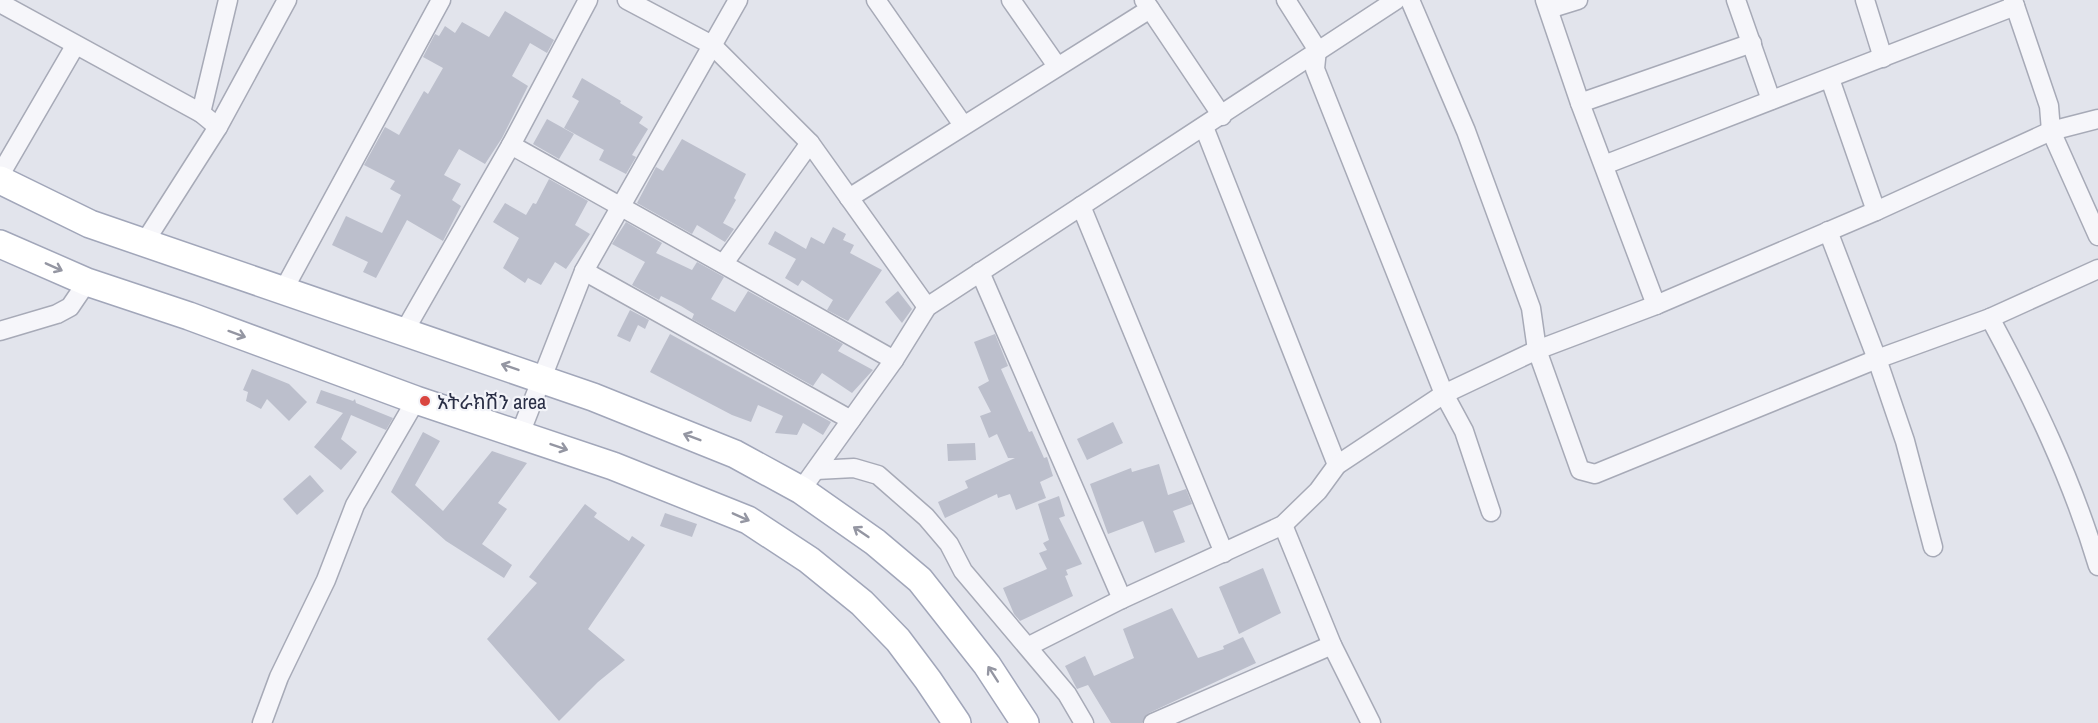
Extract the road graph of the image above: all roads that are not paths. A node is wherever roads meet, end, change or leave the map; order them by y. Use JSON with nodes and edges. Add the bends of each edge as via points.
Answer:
{"nodes":[{"id":1,"x":228,"y":0,"type":"edge"},
{"id":2,"x":287,"y":0,"type":"edge"},
{"id":3,"x":441,"y":0,"type":"edge"},
{"id":4,"x":588,"y":0,"type":"edge"},
{"id":5,"x":627,"y":0,"type":"edge"},
{"id":6,"x":738,"y":0,"type":"edge"},
{"id":7,"x":876,"y":0,"type":"edge"},
{"id":8,"x":1011,"y":0,"type":"edge"},
{"id":9,"x":1286,"y":0,"type":"edge"},
{"id":10,"x":1396,"y":0,"type":"edge"},
{"id":11,"x":1410,"y":0,"type":"edge"},
{"id":12,"x":1578,"y":0,"type":"edge"},
{"id":13,"x":1736,"y":0,"type":"edge"},
{"id":14,"x":1865,"y":0,"type":"edge"},
{"id":15,"x":0,"y":3,"type":"edge"},
{"id":16,"x":2014,"y":3,"type":"edge"},
{"id":17,"x":1147,"y":5,"type":"edge"},
{"id":18,"x":1547,"y":5,"type":"edge"},
{"id":19,"x":1752,"y":43,"type":"junction"},
{"id":20,"x":75,"y":45,"type":"junction"},
{"id":21,"x":712,"y":45,"type":"junction"},
{"id":22,"x":1317,"y":50,"type":"junction"},
{"id":23,"x":1883,"y":58,"type":"junction"},
{"id":24,"x":1057,"y":66,"type":"junction"},
{"id":25,"x":1830,"y":79,"type":"junction"},
{"id":26,"x":1771,"y":100,"type":"junction"},
{"id":27,"x":1580,"y":103,"type":"junction"},
{"id":28,"x":201,"y":113,"type":"junction"},
{"id":29,"x":1221,"y":116,"type":"junction"},
{"id":30,"x":2098,"y":119,"type":"edge"},
{"id":31,"x":963,"y":126,"type":"junction"},
{"id":32,"x":1204,"y":127,"type":"junction"},
{"id":33,"x":218,"y":128,"type":"junction"},
{"id":34,"x":2051,"y":131,"type":"junction"},
{"id":35,"x":810,"y":143,"type":"junction"},
{"id":36,"x":511,"y":145,"type":"junction"},
{"id":37,"x":1604,"y":165,"type":"junction"},
{"id":38,"x":0,"y":175,"type":"edge"},
{"id":39,"x":0,"y":180,"type":"edge"},
{"id":40,"x":849,"y":198,"type":"junction"},
{"id":41,"x":620,"y":204,"type":"junction"},
{"id":42,"x":1081,"y":206,"type":"junction"},
{"id":43,"x":1876,"y":211,"type":"junction"},
{"id":44,"x":1828,"y":231,"type":"junction"},
{"id":45,"x":2098,"y":236,"type":"edge"},
{"id":46,"x":144,"y":243,"type":"junction"},
{"id":47,"x":0,"y":244,"type":"edge"},
{"id":48,"x":724,"y":263,"type":"junction"},
{"id":49,"x":2098,"y":269,"type":"edge"},
{"id":50,"x":584,"y":271,"type":"junction"},
{"id":51,"x":980,"y":272,"type":"junction"},
{"id":52,"x":87,"y":282,"type":"junction"},
{"id":53,"x":284,"y":289,"type":"junction"},
{"id":54,"x":1656,"y":304,"type":"junction"},
{"id":55,"x":927,"y":307,"type":"junction"},
{"id":56,"x":1990,"y":318,"type":"junction"},
{"id":57,"x":405,"y":330,"type":"junction"},
{"id":58,"x":0,"y":331,"type":"edge"},
{"id":59,"x":1537,"y":350,"type":"junction"},
{"id":60,"x":1877,"y":359,"type":"junction"},
{"id":61,"x":894,"y":360,"type":"junction"},
{"id":62,"x":543,"y":379,"type":"junction"},
{"id":63,"x":1444,"y":394,"type":"junction"},
{"id":64,"x":416,"y":400,"type":"junction"},
{"id":65,"x":851,"y":420,"type":"junction"},
{"id":66,"x":520,"y":434,"type":"junction"},
{"id":67,"x":1337,"y":465,"type":"junction"},
{"id":68,"x":808,"y":480,"type":"junction"},
{"id":69,"x":1491,"y":512,"type":"dead end"},
{"id":70,"x":1283,"y":525,"type":"junction"},
{"id":71,"x":1933,"y":547,"type":"dead end"},
{"id":72,"x":1224,"y":553,"type":"junction"},
{"id":73,"x":2098,"y":566,"type":"edge"},
{"id":74,"x":1122,"y":599,"type":"junction"},
{"id":75,"x":1332,"y":645,"type":"junction"},
{"id":76,"x":1029,"y":646,"type":"junction"},
{"id":77,"x":262,"y":723,"type":"edge"},
{"id":78,"x":957,"y":723,"type":"edge"},
{"id":79,"x":1025,"y":723,"type":"edge"},
{"id":80,"x":1084,"y":723,"type":"edge"},
{"id":81,"x":1153,"y":723,"type":"edge"},
{"id":82,"x":1371,"y":723,"type":"edge"}],
"edges":[{"from":1,"to":28,"type":"street"},
{"from":2,"to":33,"type":"street"},
{"from":3,"to":53,"type":"street"},
{"from":4,"to":36,"type":"street"},
{"from":5,"to":21,"type":"street"},
{"from":6,"to":21,"type":"street"},
{"from":7,"to":31,"type":"street"},
{"from":8,"to":24,"type":"street"},
{"from":9,"to":22,"type":"street"},
{"from":10,"to":22,"type":"street"},
{"from":11,"to":59,"type":"street","via":[[1466,131],[1531,308]]},
{"from":12,"to":18,"type":"street"},
{"from":13,"to":19,"type":"street"},
{"from":14,"to":23,"type":"street"},
{"from":15,"to":20,"type":"street"},
{"from":16,"to":23,"type":"street"},
{"from":16,"to":34,"type":"street","via":[[2049,106]]},
{"from":17,"to":24,"type":"street"},
{"from":17,"to":29,"type":"street"},
{"from":18,"to":27,"type":"street"},
{"from":19,"to":26,"type":"street"},
{"from":19,"to":27,"type":"street"},
{"from":20,"to":28,"type":"street"},
{"from":20,"to":38,"type":"street"},
{"from":21,"to":35,"type":"street"},
{"from":21,"to":41,"type":"street"},
{"from":22,"to":29,"type":"street"},
{"from":22,"to":63,"type":"street","via":[[1315,69]]},
{"from":23,"to":25,"type":"street"},
{"from":24,"to":31,"type":"street"},
{"from":25,"to":26,"type":"street"},
{"from":25,"to":43,"type":"street"},
{"from":26,"to":37,"type":"street"},
{"from":27,"to":37,"type":"street"},
{"from":28,"to":33,"type":"street"},
{"from":29,"to":32,"type":"street"},
{"from":30,"to":34,"type":"street"},
{"from":31,"to":40,"type":"street"},
{"from":32,"to":42,"type":"street"},
{"from":32,"to":67,"type":"street"},
{"from":33,"to":46,"type":"street"},
{"from":34,"to":43,"type":"street"},
{"from":34,"to":45,"type":"street"},
{"from":35,"to":40,"type":"street"},
{"from":35,"to":48,"type":"street"},
{"from":36,"to":41,"type":"street"},
{"from":36,"to":57,"type":"street"},
{"from":37,"to":54,"type":"street"},
{"from":39,"to":46,"type":"main road","via":[[90,224]]},
{"from":40,"to":55,"type":"street"},
{"from":41,"to":48,"type":"street"},
{"from":41,"to":50,"type":"street"},
{"from":42,"to":51,"type":"street"},
{"from":42,"to":72,"type":"street"},
{"from":43,"to":44,"type":"street"},
{"from":44,"to":54,"type":"street"},
{"from":44,"to":60,"type":"street"},
{"from":46,"to":53,"type":"main road"},
{"from":47,"to":52,"type":"main road","one_way":true},
{"from":48,"to":61,"type":"street"},
{"from":49,"to":56,"type":"street"},
{"from":50,"to":62,"type":"street"},
{"from":50,"to":65,"type":"street"},
{"from":51,"to":55,"type":"street"},
{"from":51,"to":74,"type":"street"},
{"from":52,"to":58,"type":"street","via":[[70,307]]},
{"from":52,"to":64,"type":"main road","one_way":true},
{"from":53,"to":57,"type":"main road"},
{"from":54,"to":59,"type":"street"},
{"from":55,"to":61,"type":"street"},
{"from":56,"to":60,"type":"street"},
{"from":56,"to":73,"type":"street","via":[[2033,398],[2086,526]]},
{"from":62,"to":57,"type":"main road","one_way":true},
{"from":59,"to":60,"type":"street","via":[[1574,458],[1580,470],[1595,474]]},
{"from":59,"to":63,"type":"street"},
{"from":60,"to":71,"type":"street","via":[[1905,441]]},
{"from":61,"to":65,"type":"street"},
{"from":62,"to":66,"type":"street"},
{"from":68,"to":62,"type":"main road","one_way":true},
{"from":63,"to":67,"type":"street"},
{"from":63,"to":69,"type":"street","via":[[1464,431]]},
{"from":64,"to":66,"type":"main road"},
{"from":64,"to":77,"type":"street","via":[[355,505]]},
{"from":65,"to":68,"type":"street"},
{"from":66,"to":78,"type":"main road","one_way":true,"via":[[748,520],[809,560],[862,603],[898,640]]},
{"from":67,"to":70,"type":"street","via":[[1318,491]]},
{"from":68,"to":76,"type":"street","via":[[854,468],[878,475],[926,517],[949,544],[963,571]]},
{"from":79,"to":68,"type":"main road","one_way":true,"via":[[987,665],[920,580]]},
{"from":70,"to":72,"type":"street"},
{"from":70,"to":75,"type":"street"},
{"from":72,"to":74,"type":"street"},
{"from":74,"to":76,"type":"street"},
{"from":75,"to":81,"type":"street"},
{"from":75,"to":82,"type":"street"},
{"from":76,"to":80,"type":"street","via":[[1067,694]]}]}
